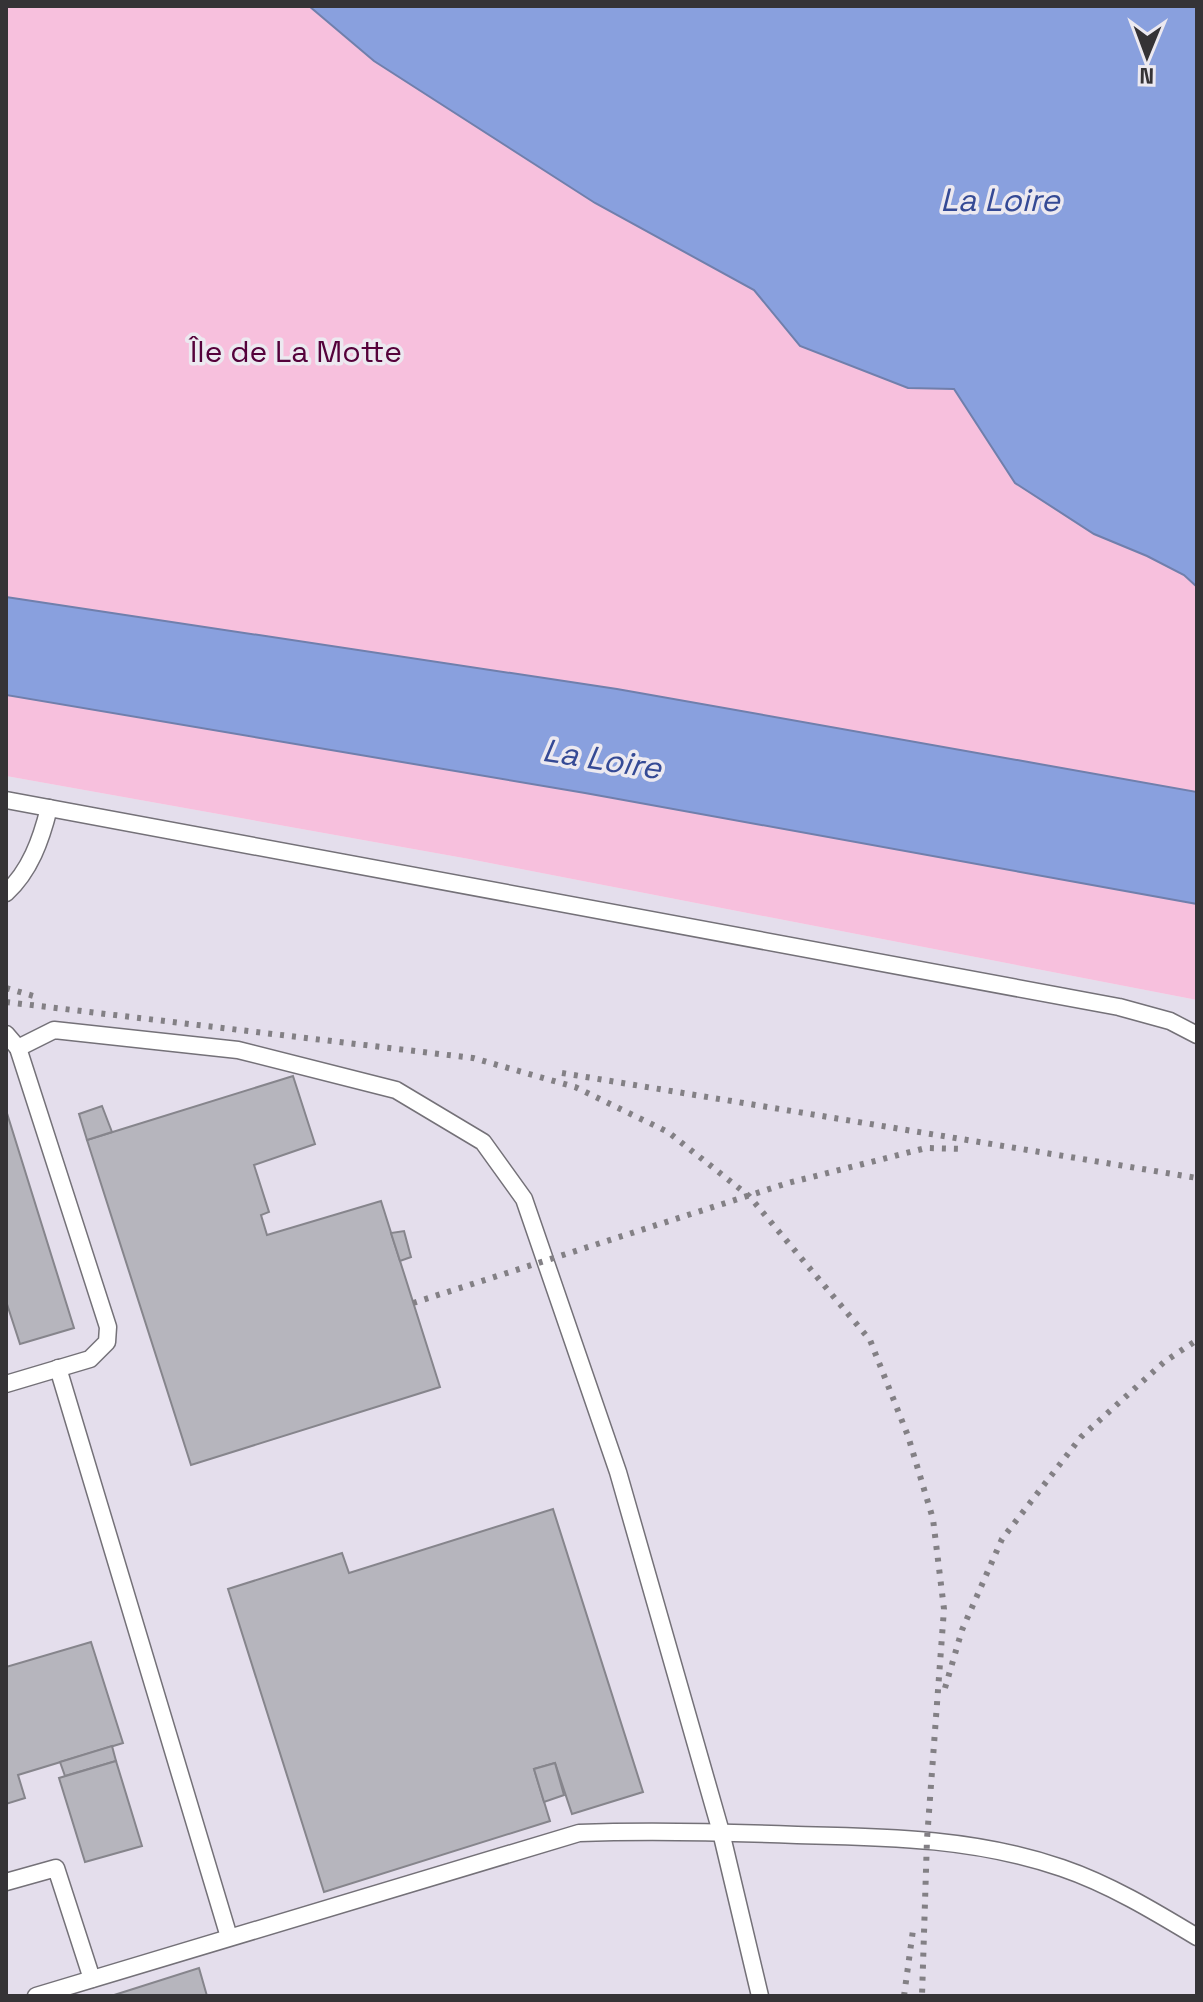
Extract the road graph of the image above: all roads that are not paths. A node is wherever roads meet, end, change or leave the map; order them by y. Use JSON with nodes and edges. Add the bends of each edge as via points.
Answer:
{"nodes":[{"id":1,"x":6,"y":800,"type":"edge"},
{"id":2,"x":49,"y":808,"type":"junction"},
{"id":3,"x":6,"y":893,"type":"edge"},
{"id":4,"x":6,"y":1034,"type":"edge"},
{"id":5,"x":1197,"y":1035,"type":"edge"},
{"id":6,"x":18,"y":1048,"type":"junction"},
{"id":7,"x":58,"y":1368,"type":"junction"},
{"id":8,"x":6,"y":1384,"type":"edge"},
{"id":9,"x":721,"y":1832,"type":"junction"},
{"id":10,"x":6,"y":1882,"type":"edge"},
{"id":11,"x":229,"y":1937,"type":"junction"},
{"id":12,"x":1197,"y":1937,"type":"edge"},
{"id":13,"x":92,"y":1979,"type":"junction"},
{"id":14,"x":36,"y":1996,"type":"edge"},
{"id":15,"x":760,"y":1996,"type":"edge"}],
"edges":[{"from":1,"to":2,"type":"lane"},
{"from":2,"to":3,"type":"lane","via":[[36,850],[21,879]]},
{"from":2,"to":5,"type":"lane","via":[[1119,1007],[1170,1021]]},
{"from":4,"to":6,"type":"lane"},
{"from":6,"to":7,"type":"lane","via":[[108,1327],[102,1351]]},
{"from":6,"to":9,"type":"lane","via":[[54,1030],[238,1050],[396,1090],[483,1142],[524,1199],[618,1472]]},
{"from":7,"to":8,"type":"lane"},
{"from":7,"to":11,"type":"lane"},
{"from":9,"to":11,"type":"lane","via":[[579,1833]]},
{"from":9,"to":12,"type":"lane","via":[[927,1839],[999,1850],[1063,1868]]},
{"from":9,"to":15,"type":"lane"},
{"from":10,"to":13,"type":"lane","via":[[56,1868]]},
{"from":11,"to":13,"type":"lane"},
{"from":13,"to":14,"type":"lane"}]}
